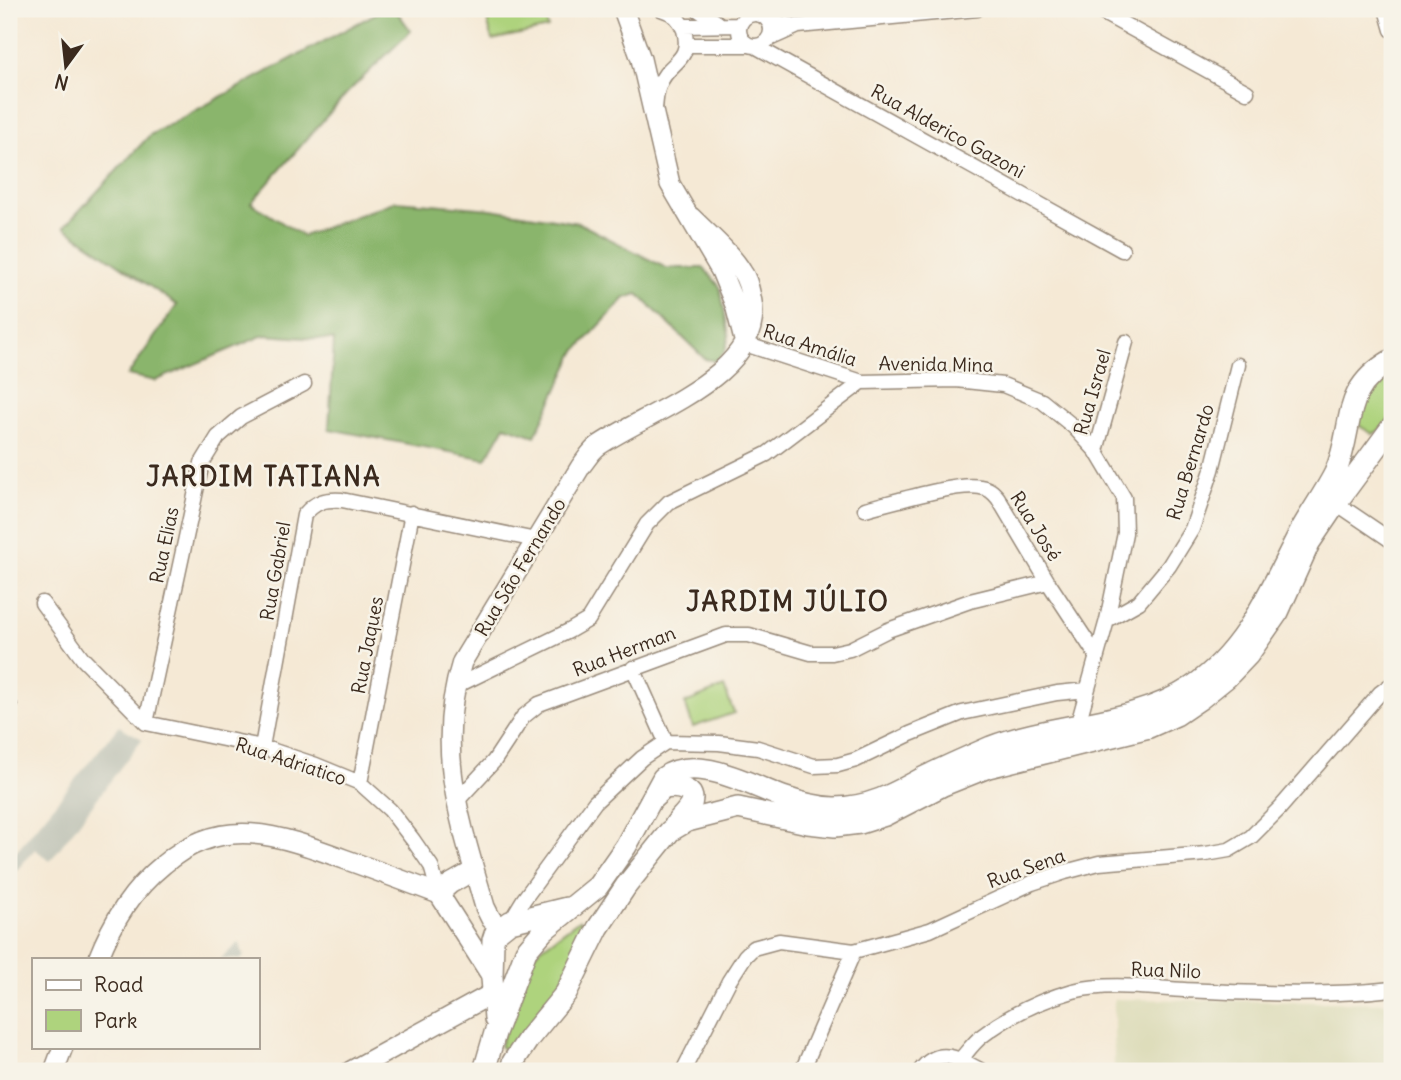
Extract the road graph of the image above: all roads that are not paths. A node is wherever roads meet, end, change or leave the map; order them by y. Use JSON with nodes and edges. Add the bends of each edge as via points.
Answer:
{"nodes":[{"id":1,"x":623,"y":9,"type":"edge"},
{"id":2,"x":661,"y":9,"type":"edge"},
{"id":3,"x":697,"y":9,"type":"edge"},
{"id":4,"x":977,"y":9,"type":"edge"},
{"id":5,"x":1096,"y":9,"type":"edge"},
{"id":6,"x":1386,"y":9,"type":"edge"},
{"id":7,"x":749,"y":16,"type":"edge"},
{"id":8,"x":768,"y":20,"type":"junction"},
{"id":9,"x":719,"y":24,"type":"junction"},
{"id":10,"x":683,"y":26,"type":"junction"},
{"id":11,"x":798,"y":26,"type":"junction"},
{"id":12,"x":1392,"y":30,"type":"edge"},
{"id":13,"x":769,"y":39,"type":"junction"},
{"id":14,"x":687,"y":45,"type":"junction"},
{"id":15,"x":751,"y":46,"type":"junction"},
{"id":16,"x":1247,"y":92,"type":"dead end"},
{"id":17,"x":654,"y":120,"type":"junction"},
{"id":18,"x":1122,"y":250,"type":"dead end"},
{"id":19,"x":746,"y":342,"type":"junction"},
{"id":20,"x":1126,"y":342,"type":"dead end"},
{"id":21,"x":1392,"y":360,"type":"edge"},
{"id":22,"x":1238,"y":365,"type":"dead end"},
{"id":23,"x":862,"y":382,"type":"junction"},
{"id":24,"x":304,"y":384,"type":"dead end"},
{"id":25,"x":1347,"y":423,"type":"junction"},
{"id":26,"x":1387,"y":434,"type":"edge"},
{"id":27,"x":1096,"y":451,"type":"junction"},
{"id":28,"x":1336,"y":503,"type":"junction"},
{"id":29,"x":865,"y":509,"type":"dead end"},
{"id":30,"x":412,"y":513,"type":"junction"},
{"id":31,"x":536,"y":540,"type":"junction"},
{"id":32,"x":1392,"y":541,"type":"edge"},
{"id":33,"x":1048,"y":582,"type":"junction"},
{"id":34,"x":42,"y":603,"type":"dead end"},
{"id":35,"x":1107,"y":620,"type":"junction"},
{"id":36,"x":1096,"y":655,"type":"junction"},
{"id":37,"x":633,"y":668,"type":"junction"},
{"id":38,"x":1392,"y":684,"type":"edge"},
{"id":39,"x":454,"y":687,"type":"junction"},
{"id":40,"x":1087,"y":690,"type":"junction"},
{"id":41,"x":146,"y":723,"type":"junction"},
{"id":42,"x":1078,"y":724,"type":"junction"},
{"id":43,"x":666,"y":742,"type":"junction"},
{"id":44,"x":1072,"y":746,"type":"junction"},
{"id":45,"x":262,"y":747,"type":"junction"},
{"id":46,"x":360,"y":783,"type":"junction"},
{"id":47,"x":649,"y":801,"type":"junction"},
{"id":48,"x":455,"y":803,"type":"junction"},
{"id":49,"x":670,"y":831,"type":"junction"},
{"id":50,"x":473,"y":871,"type":"junction"},
{"id":51,"x":439,"y":894,"type":"junction"},
{"id":52,"x":576,"y":906,"type":"junction"},
{"id":53,"x":506,"y":925,"type":"junction"},
{"id":54,"x":854,"y":951,"type":"junction"},
{"id":55,"x":98,"y":958,"type":"edge"},
{"id":56,"x":494,"y":984,"type":"junction"},
{"id":57,"x":1392,"y":989,"type":"edge"},
{"id":58,"x":495,"y":1033,"type":"junction"},
{"id":59,"x":63,"y":1048,"type":"edge"},
{"id":60,"x":960,"y":1060,"type":"junction"},
{"id":61,"x":54,"y":1071,"type":"edge"},
{"id":62,"x":351,"y":1071,"type":"edge"},
{"id":63,"x":484,"y":1071,"type":"edge"},
{"id":64,"x":511,"y":1071,"type":"edge"},
{"id":65,"x":683,"y":1071,"type":"edge"},
{"id":66,"x":802,"y":1071,"type":"edge"},
{"id":67,"x":920,"y":1071,"type":"edge"},
{"id":68,"x":982,"y":1071,"type":"edge"}],
"edges":[{"from":1,"to":17,"type":"main road","via":[[641,59]]},
{"from":2,"to":10,"type":"street"},
{"from":3,"to":9,"type":"street"},
{"from":4,"to":11,"type":"street"},
{"from":5,"to":16,"type":"street"},
{"from":6,"to":12,"type":"street"},
{"from":7,"to":8,"type":"street","via":[[762,15]]},
{"from":7,"to":9,"type":"street"},
{"from":7,"to":15,"type":"street","via":[[741,38]]},
{"from":8,"to":11,"type":"street"},
{"from":8,"to":13,"type":"street"},
{"from":9,"to":10,"type":"street"},
{"from":10,"to":14,"type":"street"},
{"from":11,"to":13,"type":"street"},
{"from":13,"to":15,"type":"street"},
{"from":14,"to":15,"type":"street"},
{"from":14,"to":17,"type":"street","via":[[659,85]]},
{"from":15,"to":18,"type":"street","name":"Rua Alderico Gazoni"},
{"from":17,"to":19,"type":"main road","via":[[670,184],[721,271]]},
{"from":19,"to":23,"type":"street","name":"Rua Amália"},
{"from":19,"to":31,"type":"main road","name":"Rua São Fernando","via":[[720,372],[690,394],[596,448]]},
{"from":20,"to":27,"type":"street","name":"Rua Israel"},
{"from":21,"to":25,"type":"main road","via":[[1360,387]]},
{"from":22,"to":35,"type":"street","name":"Rua Bernardo","via":[[1192,529],[1139,602]]},
{"from":23,"to":27,"type":"street","name":"Avenida Mina","via":[[956,380],[1003,385],[1042,401]]},
{"from":23,"to":39,"type":"street","name":"Avenida Mina","via":[[767,454],[669,502],[647,524],[588,620]]},
{"from":24,"to":41,"type":"street","name":"Rua Elias","via":[[241,418],[218,437],[202,463]]},
{"from":25,"to":26,"type":"main road","via":[[1361,440]]},
{"from":25,"to":42,"type":"main road","via":[[1334,474],[1266,601],[1235,646],[1192,687],[1169,699]]},
{"from":26,"to":28,"type":"main road"},
{"from":27,"to":35,"type":"street","name":"Avenida Mina","via":[[1124,498],[1125,533]]},
{"from":28,"to":32,"type":"street"},
{"from":28,"to":44,"type":"main road","via":[[1309,543],[1278,612],[1227,677],[1175,715],[1149,727]]},
{"from":29,"to":33,"type":"street","name":"Rua José","via":[[960,487],[989,489]]},
{"from":30,"to":31,"type":"street","name":"Rua Gabriel"},
{"from":30,"to":45,"type":"street","name":"Rua Gabriel","via":[[324,499],[304,515]]},
{"from":30,"to":46,"type":"street","name":"Rua Jaques"},
{"from":31,"to":39,"type":"main road","name":"Rua São Fernando","via":[[462,662]]},
{"from":33,"to":36,"type":"street","name":"Rua José"},
{"from":33,"to":37,"type":"street","name":"Rua Herman","via":[[970,601],[832,653],[811,653],[749,635],[726,635]]},
{"from":34,"to":41,"type":"street","via":[[83,659]]},
{"from":35,"to":36,"type":"street","name":"Avenida Mina"},
{"from":36,"to":40,"type":"street","name":"Avenida Mina"},
{"from":37,"to":43,"type":"street"},
{"from":37,"to":48,"type":"street","name":"Rua Herman","via":[[539,704],[523,717],[494,761]]},
{"from":38,"to":54,"type":"street","name":"Rua Sena","via":[[1380,692],[1280,808],[1251,837],[1229,850],[1099,863],[1065,872],[930,930]]},
{"from":39,"to":48,"type":"main road","name":"Rua São Fernando","via":[[450,738]]},
{"from":40,"to":42,"type":"street","name":"Avenida Mina"},
{"from":40,"to":43,"type":"street","via":[[962,713],[838,765],[814,766],[758,748]]},
{"from":41,"to":45,"type":"street","name":"Rua Adriatico"},
{"from":42,"to":44,"type":"street","name":"Avenida Mina"},
{"from":42,"to":47,"type":"main road","via":[[992,747],[860,807],[812,806],[719,772],[691,768],[663,778]]},
{"from":43,"to":53,"type":"street","via":[[595,802]]},
{"from":44,"to":49,"type":"main road","via":[[988,767],[860,823],[835,826],[738,808],[702,816]]},
{"from":45,"to":46,"type":"street","name":"Rua Adriatico"},
{"from":46,"to":51,"type":"street","name":"Rua Adriatico","via":[[390,810],[412,840],[430,866]]},
{"from":47,"to":49,"type":"main road","via":[[664,788],[689,792],[690,806]]},
{"from":47,"to":52,"type":"main road","via":[[613,866]]},
{"from":48,"to":50,"type":"main road","name":"Rua São Fernando"},
{"from":49,"to":64,"type":"main road","via":[[626,886],[566,993],[529,1038]]},
{"from":50,"to":51,"type":"main road"},
{"from":50,"to":53,"type":"main road","name":"Rua São Fernando","via":[[491,919]]},
{"from":51,"to":55,"type":"main road","via":[[292,840],[251,833],[214,835],[178,851],[142,882],[110,930]]},
{"from":51,"to":56,"type":"main road","name":"Rua Adriatico"},
{"from":52,"to":53,"type":"main road"},
{"from":52,"to":58,"type":"main road","via":[[544,930],[526,951]]},
{"from":53,"to":56,"type":"main road","via":[[493,940]]},
{"from":54,"to":65,"type":"street","name":"Rua Sena","via":[[779,941],[753,948],[729,981]]},
{"from":54,"to":66,"type":"street"},
{"from":56,"to":58,"type":"main road"},
{"from":56,"to":62,"type":"main road"},
{"from":57,"to":60,"type":"street","name":"Rua Nilo","via":[[1352,994],[1113,987],[1075,990],[1011,1018],[981,1037]]},
{"from":58,"to":63,"type":"main road"},
{"from":59,"to":61,"type":"main road"},
{"from":60,"to":67,"type":"street","via":[[944,1055],[930,1059]]},
{"from":60,"to":68,"type":"street"}]}
